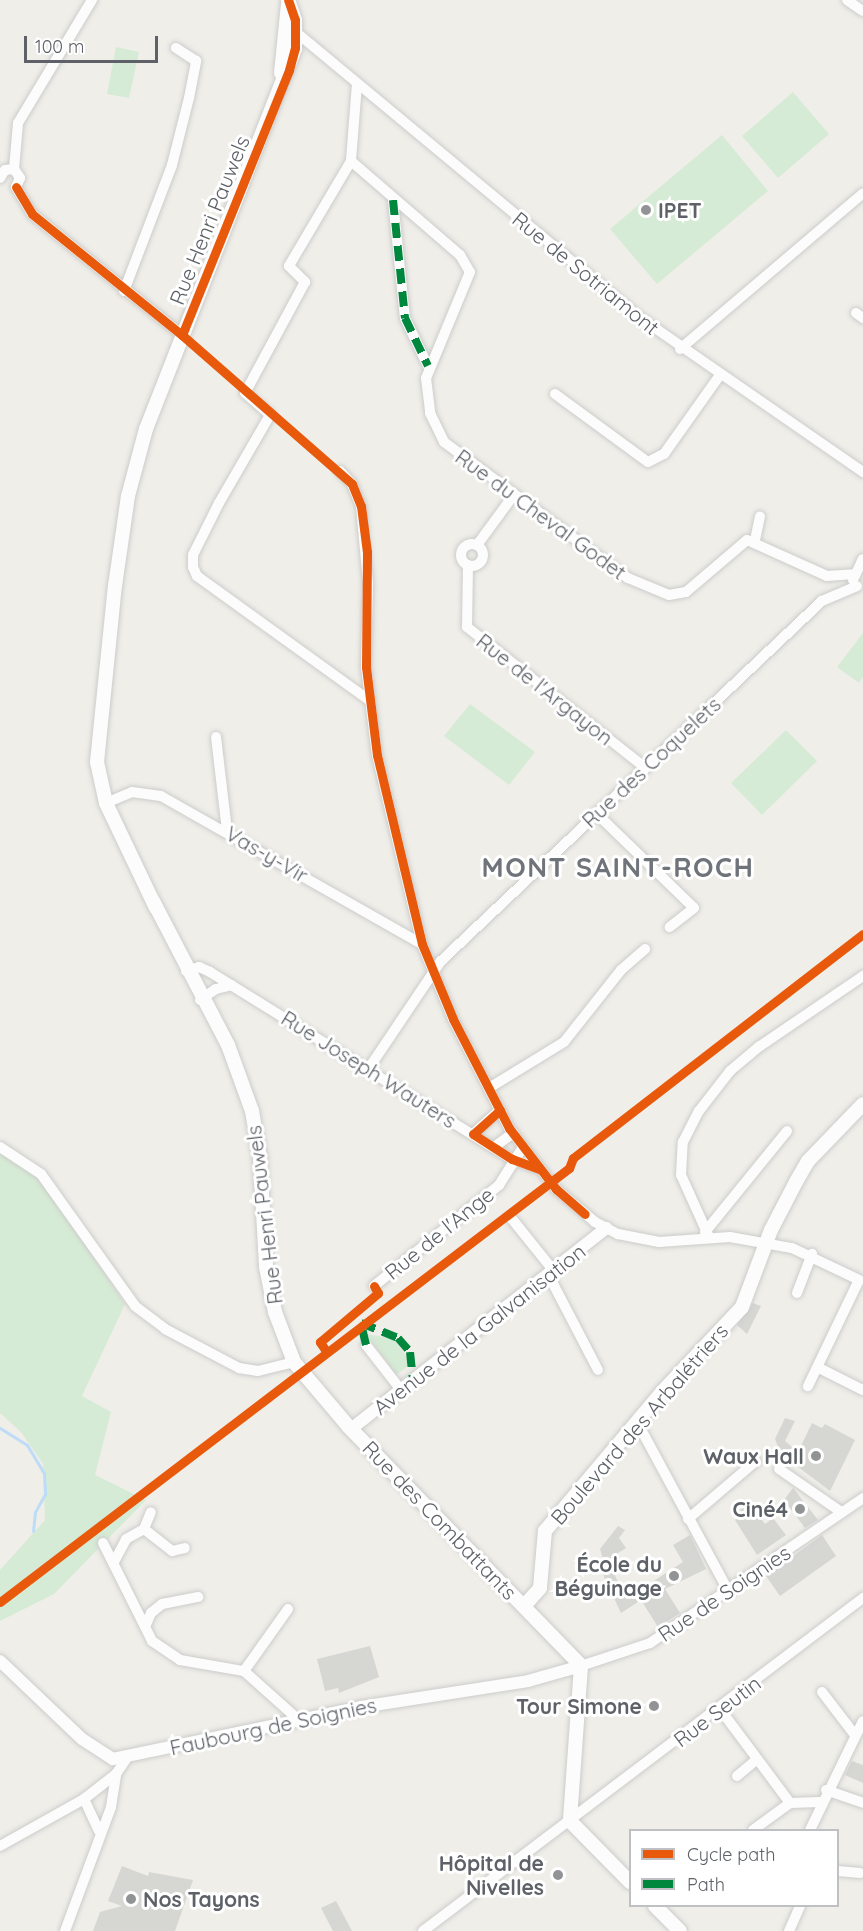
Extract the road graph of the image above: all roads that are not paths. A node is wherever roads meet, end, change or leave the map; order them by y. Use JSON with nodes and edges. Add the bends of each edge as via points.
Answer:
{"nodes":[{"id":1,"x":92,"y":0,"type":"edge"},
{"id":2,"x":847,"y":0,"type":"edge"},
{"id":3,"x":288,"y":2,"type":"edge"},
{"id":4,"x":863,"y":11,"type":"edge"},
{"id":5,"x":289,"y":28,"type":"junction"},
{"id":6,"x":176,"y":48,"type":"dead end"},
{"id":7,"x":290,"y":48,"type":"junction"},
{"id":8,"x":321,"y":56,"type":"junction"},
{"id":9,"x":357,"y":84,"type":"junction"},
{"id":10,"x":351,"y":160,"type":"junction"},
{"id":11,"x":14,"y":169,"type":"junction"},
{"id":12,"x":0,"y":177,"type":"edge"},
{"id":13,"x":16,"y":187,"type":"junction"},
{"id":14,"x":863,"y":193,"type":"edge"},
{"id":15,"x":393,"y":200,"type":"junction"},
{"id":16,"x":124,"y":291,"type":"junction"},
{"id":17,"x":182,"y":335,"type":"junction"},
{"id":18,"x":680,"y":349,"type":"junction"},
{"id":19,"x":428,"y":366,"type":"junction"},
{"id":20,"x":720,"y":375,"type":"junction"},
{"id":21,"x":555,"y":394,"type":"dead end"},
{"id":22,"x":340,"y":471,"type":"dead end"},
{"id":23,"x":863,"y":472,"type":"edge"},
{"id":24,"x":513,"y":496,"type":"junction"},
{"id":25,"x":760,"y":517,"type":"dead end"},
{"id":26,"x":755,"y":540,"type":"junction"},
{"id":27,"x":859,"y":568,"type":"edge"},
{"id":28,"x":827,"y":576,"type":"junction"},
{"id":29,"x":860,"y":587,"type":"edge"},
{"id":30,"x":840,"y":589,"type":"junction"},
{"id":31,"x":369,"y":700,"type":"junction"},
{"id":32,"x":216,"y":737,"type":"dead end"},
{"id":33,"x":644,"y":767,"type":"junction"},
{"id":34,"x":106,"y":803,"type":"junction"},
{"id":35,"x":596,"y":813,"type":"junction"},
{"id":36,"x":227,"y":831,"type":"junction"},
{"id":37,"x":670,"y":927,"type":"dead end"},
{"id":38,"x":422,"y":944,"type":"junction"},
{"id":39,"x":645,"y":949,"type":"dead end"},
{"id":40,"x":433,"y":969,"type":"junction"},
{"id":41,"x":188,"y":970,"type":"junction"},
{"id":42,"x":863,"y":976,"type":"edge"},
{"id":43,"x":232,"y":985,"type":"junction"},
{"id":44,"x":203,"y":999,"type":"junction"},
{"id":45,"x":369,"y":1068,"type":"junction"},
{"id":46,"x":489,"y":1088,"type":"junction"},
{"id":47,"x":863,"y":1104,"type":"edge"},
{"id":48,"x":500,"y":1110,"type":"junction"},
{"id":49,"x":787,"y":1131,"type":"dead end"},
{"id":50,"x":513,"y":1133,"type":"junction"},
{"id":51,"x":473,"y":1134,"type":"junction"},
{"id":52,"x":0,"y":1147,"type":"edge"},
{"id":53,"x":494,"y":1147,"type":"junction"},
{"id":54,"x":523,"y":1147,"type":"junction"},
{"id":55,"x":512,"y":1159,"type":"junction"},
{"id":56,"x":542,"y":1173,"type":"junction"},
{"id":57,"x":512,"y":1219,"type":"dead end"},
{"id":58,"x":606,"y":1228,"type":"junction"},
{"id":59,"x":707,"y":1234,"type":"junction"},
{"id":60,"x":767,"y":1244,"type":"junction"},
{"id":61,"x":812,"y":1254,"type":"junction"},
{"id":62,"x":550,"y":1272,"type":"junction"},
{"id":63,"x":374,"y":1286,"type":"dead end"},
{"id":64,"x":797,"y":1293,"type":"dead end"},
{"id":65,"x":366,"y":1345,"type":"dead end"},
{"id":66,"x":297,"y":1367,"type":"junction"},
{"id":67,"x":819,"y":1368,"type":"junction"},
{"id":68,"x":598,"y":1370,"type":"dead end"},
{"id":69,"x":808,"y":1386,"type":"dead end"},
{"id":70,"x":401,"y":1390,"type":"junction"},
{"id":71,"x":863,"y":1390,"type":"edge"},
{"id":72,"x":637,"y":1422,"type":"junction"},
{"id":73,"x":351,"y":1429,"type":"junction"},
{"id":74,"x":756,"y":1461,"type":"dead end"},
{"id":75,"x":779,"y":1469,"type":"dead end"},
{"id":76,"x":860,"y":1500,"type":"edge"},
{"id":77,"x":151,"y":1512,"type":"dead end"},
{"id":78,"x":841,"y":1512,"type":"junction"},
{"id":79,"x":688,"y":1519,"type":"junction"},
{"id":80,"x":144,"y":1528,"type":"junction"},
{"id":81,"x":103,"y":1543,"type":"dead end"},
{"id":82,"x":185,"y":1548,"type":"dead end"},
{"id":83,"x":114,"y":1562,"type":"junction"},
{"id":84,"x":729,"y":1592,"type":"junction"},
{"id":85,"x":198,"y":1597,"type":"dead end"},
{"id":86,"x":863,"y":1598,"type":"edge"},
{"id":87,"x":524,"y":1606,"type":"junction"},
{"id":88,"x":288,"y":1609,"type":"dead end"},
{"id":89,"x":145,"y":1627,"type":"junction"},
{"id":90,"x":0,"y":1661,"type":"edge"},
{"id":91,"x":581,"y":1666,"type":"junction"},
{"id":92,"x":244,"y":1671,"type":"junction"},
{"id":93,"x":822,"y":1692,"type":"dead end"},
{"id":94,"x":720,"y":1709,"type":"junction"},
{"id":95,"x":300,"y":1720,"type":"junction"},
{"id":96,"x":863,"y":1721,"type":"edge"},
{"id":97,"x":855,"y":1735,"type":"junction"},
{"id":98,"x":128,"y":1756,"type":"junction"},
{"id":99,"x":755,"y":1761,"type":"junction"},
{"id":100,"x":116,"y":1774,"type":"junction"},
{"id":101,"x":737,"y":1776,"type":"dead end"},
{"id":102,"x":826,"y":1790,"type":"junction"},
{"id":103,"x":84,"y":1799,"type":"junction"},
{"id":104,"x":820,"y":1802,"type":"junction"},
{"id":105,"x":790,"y":1803,"type":"junction"},
{"id":106,"x":863,"y":1803,"type":"edge"},
{"id":107,"x":570,"y":1821,"type":"junction"},
{"id":108,"x":754,"y":1829,"type":"edge"},
{"id":109,"x":810,"y":1829,"type":"edge"},
{"id":110,"x":99,"y":1831,"type":"junction"},
{"id":111,"x":0,"y":1846,"type":"edge"},
{"id":112,"x":839,"y":1871,"type":"edge"},
{"id":113,"x":860,"y":1873,"type":"dead end"},
{"id":114,"x":629,"y":1879,"type":"edge"},
{"id":115,"x":657,"y":1907,"type":"edge"},
{"id":116,"x":799,"y":1907,"type":"edge"},
{"id":117,"x":65,"y":1931,"type":"edge"},
{"id":118,"x":423,"y":1931,"type":"edge"},
{"id":119,"x":680,"y":1931,"type":"edge"},
{"id":120,"x":789,"y":1931,"type":"edge"}],
"edges":[{"from":1,"to":11,"type":"street","via":[[18,123]]},
{"from":2,"to":4,"type":"street"},
{"from":3,"to":5,"type":"main road"},
{"from":5,"to":7,"type":"main road"},
{"from":5,"to":8,"type":"street","name":"Rue de Sotriamont"},
{"from":6,"to":16,"type":"street","via":[[196,61],[189,98],[172,165]]},
{"from":7,"to":8,"type":"street","name":"Rue de Sotriamont"},
{"from":7,"to":17,"type":"main road","name":"Rue Henri Pauwels","via":[[269,117]]},
{"from":8,"to":9,"type":"street","name":"Rue de Sotriamont"},
{"from":9,"to":10,"type":"street"},
{"from":9,"to":18,"type":"street","name":"Rue de Sotriamont"},
{"from":10,"to":15,"type":"street","name":"Rue du Cheval Godet"},
{"from":10,"to":31,"type":"street","via":[[289,266],[305,282],[245,393],[270,416],[219,503],[193,555],[193,567],[197,576]]},
{"from":11,"to":12,"type":"street"},
{"from":11,"to":13,"type":"street","via":[[20,178]]},
{"from":12,"to":13,"type":"street","via":[[4,187]]},
{"from":13,"to":16,"type":"street","via":[[32,214]]},
{"from":14,"to":18,"type":"street"},
{"from":15,"to":19,"type":"street","via":[[405,318]]},
{"from":15,"to":19,"type":"street","name":"Rue du Cheval Godet","via":[[460,255],[470,272],[469,283]]},
{"from":16,"to":17,"type":"street"},
{"from":17,"to":34,"type":"main road","name":"Rue Henri Pauwels","via":[[146,429],[125,514],[97,734]]},
{"from":18,"to":20,"type":"street","name":"Rue de Sotriamont"},
{"from":19,"to":24,"type":"street","name":"Rue du Cheval Godet","via":[[430,413],[444,442]]},
{"from":20,"to":21,"type":"street","via":[[664,454],[648,462]]},
{"from":20,"to":23,"type":"street","name":"Rue de Sotriamont"},
{"from":22,"to":31,"type":"street","via":[[352,484],[361,506],[367,562]]},
{"from":24,"to":26,"type":"street","name":"Rue du Cheval Godet","via":[[628,578],[669,595],[686,592],[740,543]]},
{"from":24,"to":33,"type":"street","name":"Rue de l'Argayon","via":[[477,546],[483,552],[482,561],[468,565],[467,627]]},
{"from":25,"to":26,"type":"street"},
{"from":26,"to":28,"type":"street"},
{"from":27,"to":28,"type":"street"},
{"from":27,"to":29,"type":"street"},
{"from":28,"to":30,"type":"street","via":[[831,586]]},
{"from":29,"to":30,"type":"street"},
{"from":30,"to":33,"type":"street","name":"Rue des Coquelets"},
{"from":31,"to":38,"type":"street","via":[[376,755]]},
{"from":32,"to":36,"type":"street"},
{"from":33,"to":35,"type":"street","name":"Rue des Coquelets"},
{"from":34,"to":36,"type":"street","name":"Vas-y-Vir","via":[[144,791]]},
{"from":34,"to":41,"type":"main road","name":"Rue Henri Pauwels"},
{"from":35,"to":37,"type":"street","via":[[694,909]]},
{"from":35,"to":40,"type":"street","name":"Rue des Coquelets"},
{"from":36,"to":38,"type":"street","name":"Vas-y-Vir"},
{"from":38,"to":40,"type":"street"},
{"from":39,"to":46,"type":"street","via":[[621,970],[564,1042]]},
{"from":40,"to":45,"type":"street","name":"Rue des Coquelets"},
{"from":40,"to":46,"type":"street"},
{"from":41,"to":43,"type":"street","name":"Rue Joseph Wauters","via":[[199,967]]},
{"from":41,"to":44,"type":"main road","name":"Rue Henri Pauwels"},
{"from":42,"to":59,"type":"street","via":[[760,1046],[730,1071],[699,1111],[683,1142],[681,1175]]},
{"from":43,"to":44,"type":"street"},
{"from":43,"to":45,"type":"street","name":"Rue Joseph Wauters"},
{"from":44,"to":66,"type":"main road","name":"Rue Henri Pauwels","via":[[252,1111],[260,1158],[271,1293]]},
{"from":45,"to":51,"type":"street","name":"Rue Joseph Wauters"},
{"from":46,"to":48,"type":"street"},
{"from":47,"to":60,"type":"main road","name":"Boulevard des Arbalétriers","via":[[808,1161]]},
{"from":48,"to":50,"type":"street"},
{"from":48,"to":51,"type":"street"},
{"from":49,"to":59,"type":"street"},
{"from":50,"to":53,"type":"street"},
{"from":50,"to":54,"type":"street"},
{"from":51,"to":53,"type":"street","name":"Rue Joseph Wauters"},
{"from":52,"to":66,"type":"street","via":[[40,1174],[135,1306],[165,1329],[239,1368],[258,1371]]},
{"from":53,"to":55,"type":"street","name":"Rue Joseph Wauters"},
{"from":54,"to":55,"type":"street","name":"Rue de l'Ange"},
{"from":54,"to":56,"type":"street"},
{"from":55,"to":56,"type":"street","name":"Rue Joseph Wauters"},
{"from":55,"to":63,"type":"street","name":"Rue de l'Ange","via":[[499,1185]]},
{"from":56,"to":58,"type":"street","via":[[556,1190]]},
{"from":57,"to":62,"type":"street"},
{"from":58,"to":59,"type":"street","via":[[659,1242]]},
{"from":58,"to":62,"type":"street","name":"Avenue de la Galvanisation"},
{"from":59,"to":60,"type":"street"},
{"from":60,"to":61,"type":"street"},
{"from":60,"to":72,"type":"main road","name":"Boulevard des Arbalétriers","via":[[742,1307]]},
{"from":61,"to":64,"type":"street"},
{"from":61,"to":67,"type":"street","via":[[859,1280],[830,1334]]},
{"from":62,"to":68,"type":"street"},
{"from":62,"to":70,"type":"street","name":"Avenue de la Galvanisation"},
{"from":65,"to":70,"type":"street"},
{"from":66,"to":73,"type":"main road","name":"Rue des Combattants"},
{"from":67,"to":69,"type":"street"},
{"from":67,"to":71,"type":"street"},
{"from":70,"to":73,"type":"street","name":"Avenue de la Galvanisation"},
{"from":72,"to":79,"type":"street"},
{"from":72,"to":87,"type":"main road","name":"Boulevard des Arbalétriers","via":[[545,1531],[540,1588]]},
{"from":73,"to":87,"type":"main road","name":"Rue des Combattants"},
{"from":74,"to":79,"type":"street"},
{"from":75,"to":78,"type":"street","via":[[824,1495]]},
{"from":76,"to":78,"type":"street","name":"Rue de Soignies"},
{"from":77,"to":80,"type":"street"},
{"from":78,"to":84,"type":"street","name":"Rue de Soignies"},
{"from":79,"to":84,"type":"street"},
{"from":80,"to":82,"type":"street","via":[[172,1551]]},
{"from":80,"to":83,"type":"street","via":[[126,1539]]},
{"from":81,"to":83,"type":"street"},
{"from":83,"to":89,"type":"street"},
{"from":84,"to":91,"type":"street","name":"Rue de Soignies","via":[[650,1643]]},
{"from":85,"to":89,"type":"street","via":[[162,1604],[147,1618]]},
{"from":86,"to":94,"type":"street","name":"Rue Seutin"},
{"from":87,"to":91,"type":"main road","name":"Rue des Combattants"},
{"from":88,"to":92,"type":"street"},
{"from":89,"to":92,"type":"street","via":[[152,1641],[180,1660]]},
{"from":90,"to":98,"type":"street","name":"Faubourg de Soignies","via":[[82,1738],[113,1759]]},
{"from":91,"to":95,"type":"street","name":"Faubourg de Soignies","via":[[528,1681]]},
{"from":91,"to":107,"type":"main road"},
{"from":92,"to":95,"type":"street"},
{"from":93,"to":97,"type":"street"},
{"from":94,"to":99,"type":"street"},
{"from":94,"to":107,"type":"street","name":"Rue Seutin"},
{"from":95,"to":98,"type":"street","name":"Faubourg de Soignies"},
{"from":96,"to":97,"type":"street"},
{"from":97,"to":102,"type":"street"},
{"from":98,"to":100,"type":"street"},
{"from":99,"to":101,"type":"street"},
{"from":99,"to":105,"type":"street"},
{"from":100,"to":103,"type":"street"},
{"from":100,"to":110,"type":"street","via":[[111,1807]]},
{"from":102,"to":104,"type":"street"},
{"from":102,"to":106,"type":"street"},
{"from":103,"to":110,"type":"street"},
{"from":103,"to":111,"type":"street"},
{"from":104,"to":105,"type":"street"},
{"from":104,"to":109,"type":"street"},
{"from":105,"to":108,"type":"street"},
{"from":107,"to":114,"type":"main road"},
{"from":107,"to":118,"type":"street","name":"Rue Seutin"},
{"from":110,"to":117,"type":"street"},
{"from":112,"to":113,"type":"street"},
{"from":115,"to":119,"type":"main road"},
{"from":116,"to":120,"type":"street"}]}
